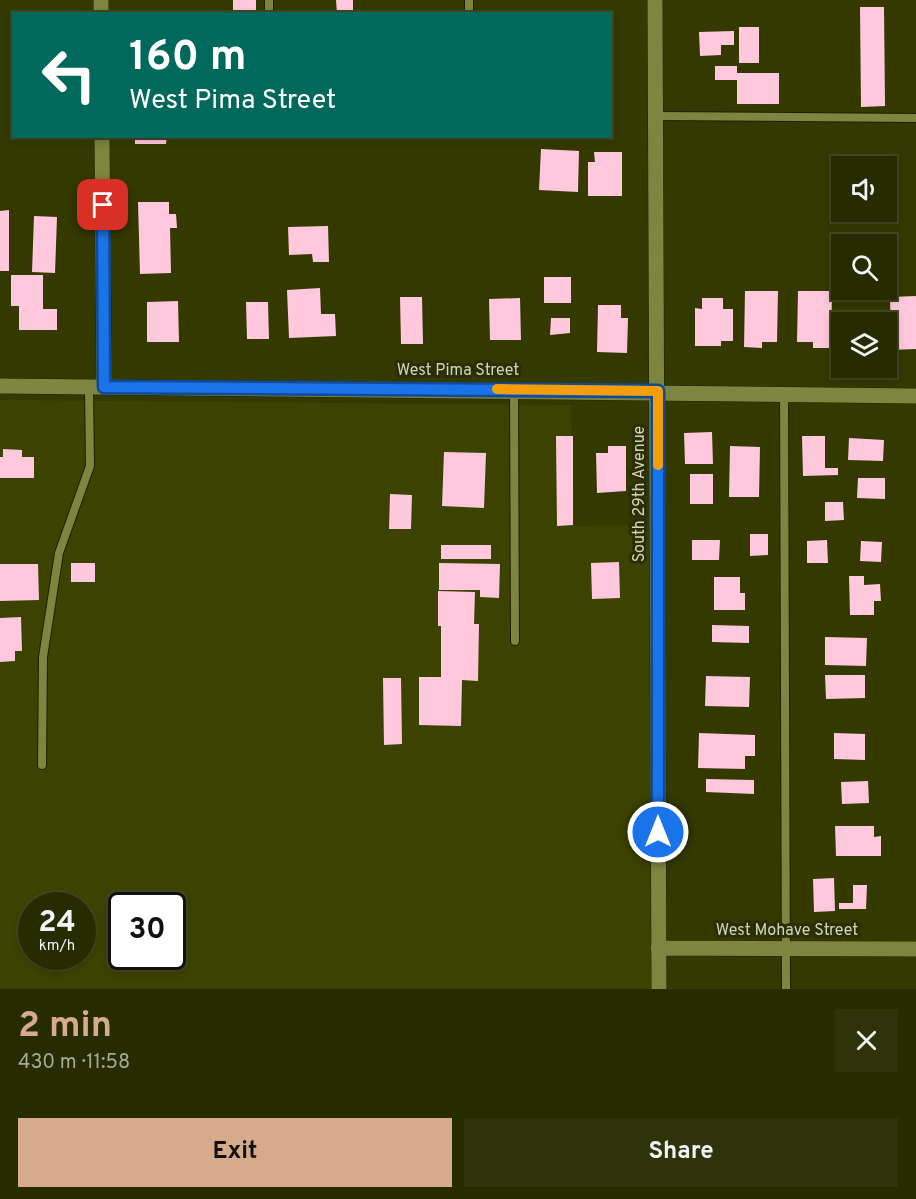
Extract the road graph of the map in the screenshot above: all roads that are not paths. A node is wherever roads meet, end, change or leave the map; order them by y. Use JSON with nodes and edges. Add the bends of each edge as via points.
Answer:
{"nodes":[{"id":1,"x":655,"y":0,"type":"edge"},
{"id":2,"x":656,"y":116,"type":"junction"},
{"id":3,"x":916,"y":118,"type":"edge"},
{"id":4,"x":102,"y":138,"type":"edge"},
{"id":5,"x":0,"y":386,"type":"edge"},
{"id":6,"x":97,"y":387,"type":"junction"},
{"id":7,"x":514,"y":390,"type":"junction"},
{"id":8,"x":658,"y":391,"type":"junction"},
{"id":9,"x":784,"y":394,"type":"junction"},
{"id":10,"x":916,"y":396,"type":"edge"},
{"id":11,"x":515,"y":641,"type":"dead end"},
{"id":12,"x":42,"y":765,"type":"dead end"},
{"id":13,"x":658,"y":948,"type":"junction"},
{"id":14,"x":785,"y":949,"type":"junction"},
{"id":15,"x":916,"y":949,"type":"edge"},
{"id":16,"x":659,"y":989,"type":"edge"},
{"id":17,"x":786,"y":989,"type":"edge"}],
"edges":[{"from":1,"to":2,"type":"street","name":"South 29th Avenue"},
{"from":2,"to":3,"type":"lane"},
{"from":2,"to":8,"type":"street","name":"South 29th Avenue"},
{"from":4,"to":6,"type":"street"},
{"from":5,"to":6,"type":"street","name":"West Pima Street"},
{"from":6,"to":7,"type":"street","name":"West Pima Street"},
{"from":6,"to":12,"type":"lane","via":[[90,466],[59,552],[43,657]]},
{"from":7,"to":8,"type":"street","name":"West Pima Street"},
{"from":7,"to":11,"type":"lane"},
{"from":8,"to":9,"type":"street","name":"West Pima Street"},
{"from":8,"to":13,"type":"street","name":"South 29th Avenue"},
{"from":9,"to":10,"type":"street","name":"West Pima Street"},
{"from":9,"to":14,"type":"lane"},
{"from":13,"to":14,"type":"street","name":"West Mohave Street"},
{"from":13,"to":16,"type":"street","name":"South 29th Avenue"},
{"from":14,"to":15,"type":"street","name":"West Mohave Street"},
{"from":14,"to":17,"type":"lane"}]}
